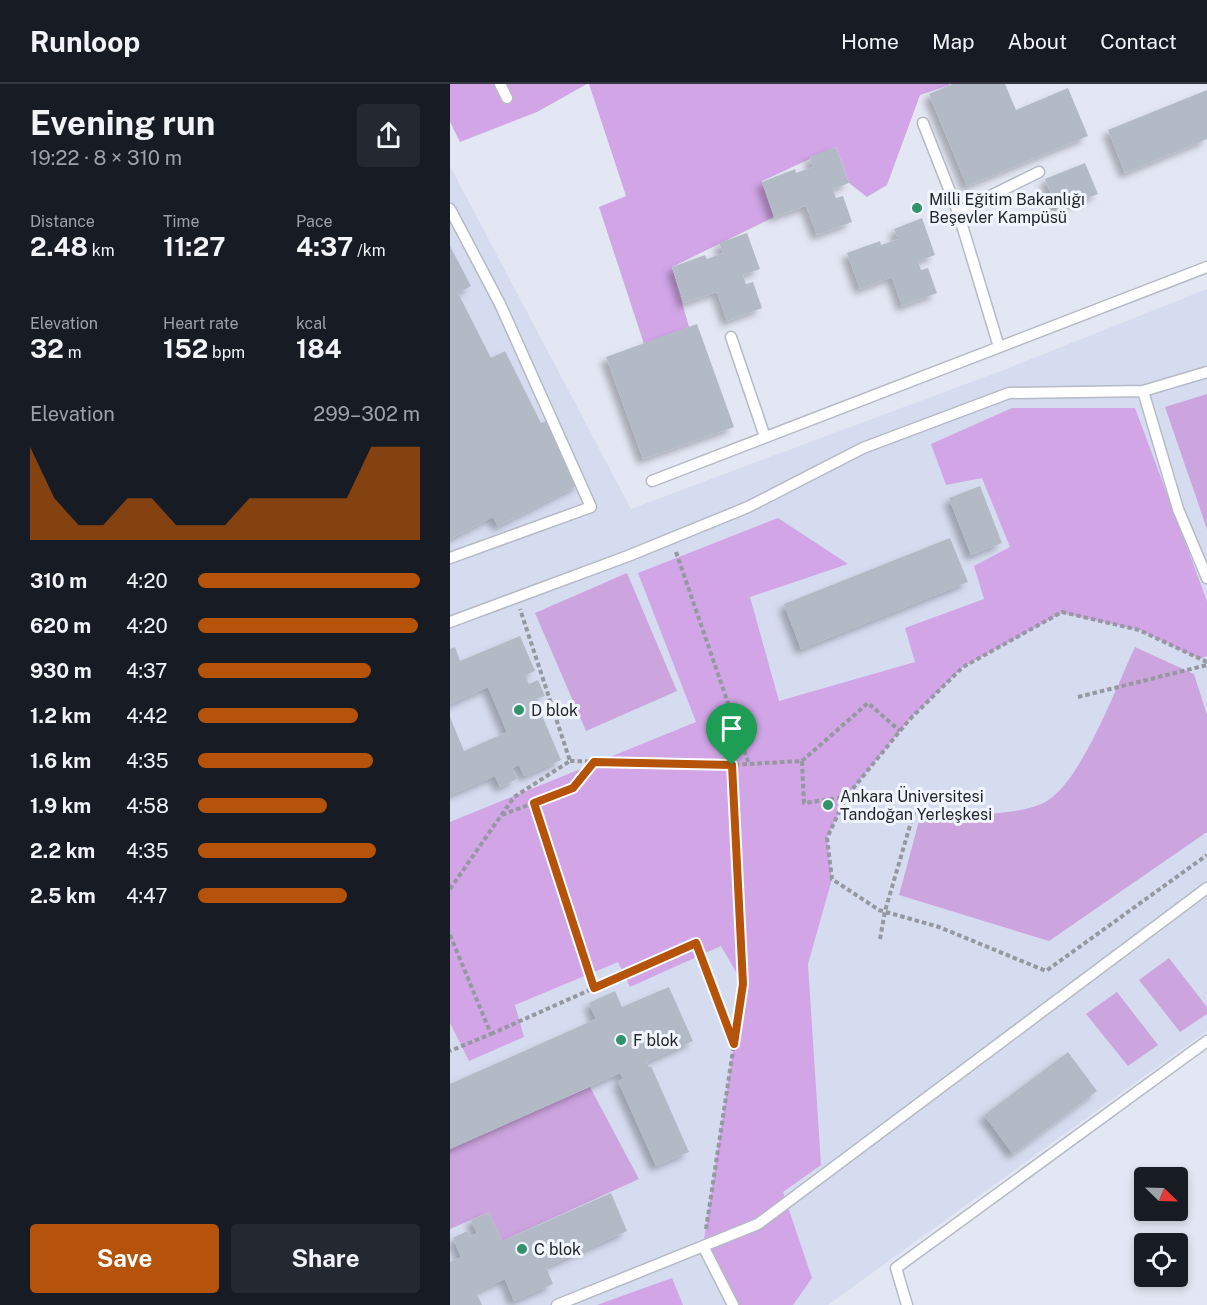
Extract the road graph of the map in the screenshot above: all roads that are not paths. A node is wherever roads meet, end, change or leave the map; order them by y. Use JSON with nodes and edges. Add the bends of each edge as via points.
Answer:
{"nodes":[{"id":1,"x":500,"y":84,"type":"edge"},
{"id":2,"x":507,"y":98,"type":"dead end"},
{"id":3,"x":923,"y":123,"type":"dead end"},
{"id":4,"x":1040,"y":172,"type":"dead end"},
{"id":5,"x":450,"y":209,"type":"edge"},
{"id":6,"x":958,"y":212,"type":"junction"},
{"id":7,"x":1207,"y":267,"type":"edge"},
{"id":8,"x":731,"y":337,"type":"dead end"},
{"id":9,"x":999,"y":347,"type":"junction"},
{"id":10,"x":1207,"y":372,"type":"edge"},
{"id":11,"x":1143,"y":391,"type":"junction"},
{"id":12,"x":765,"y":437,"type":"junction"},
{"id":13,"x":652,"y":481,"type":"dead end"},
{"id":14,"x":450,"y":558,"type":"edge"},
{"id":15,"x":1207,"y":578,"type":"edge"},
{"id":16,"x":450,"y":622,"type":"edge"},
{"id":17,"x":1207,"y":888,"type":"edge"},
{"id":18,"x":1207,"y":1041,"type":"edge"},
{"id":19,"x":703,"y":1246,"type":"junction"},
{"id":20,"x":557,"y":1305,"type":"edge"},
{"id":21,"x":733,"y":1305,"type":"edge"},
{"id":22,"x":907,"y":1305,"type":"edge"}],
"edges":[{"from":1,"to":2,"type":"lane"},
{"from":3,"to":6,"type":"lane"},
{"from":4,"to":6,"type":"lane"},
{"from":5,"to":14,"type":"lane","via":[[500,304],[591,507]]},
{"from":6,"to":9,"type":"lane"},
{"from":7,"to":9,"type":"lane"},
{"from":8,"to":12,"type":"lane"},
{"from":9,"to":12,"type":"lane"},
{"from":10,"to":11,"type":"lane"},
{"from":11,"to":15,"type":"lane","via":[[1178,509]]},
{"from":11,"to":16,"type":"lane","via":[[1009,393],[863,448],[748,507]]},
{"from":12,"to":13,"type":"lane"},
{"from":17,"to":19,"type":"lane","via":[[758,1224]]},
{"from":18,"to":22,"type":"lane","via":[[896,1268]]},
{"from":19,"to":20,"type":"lane"},
{"from":19,"to":21,"type":"lane"}]}
